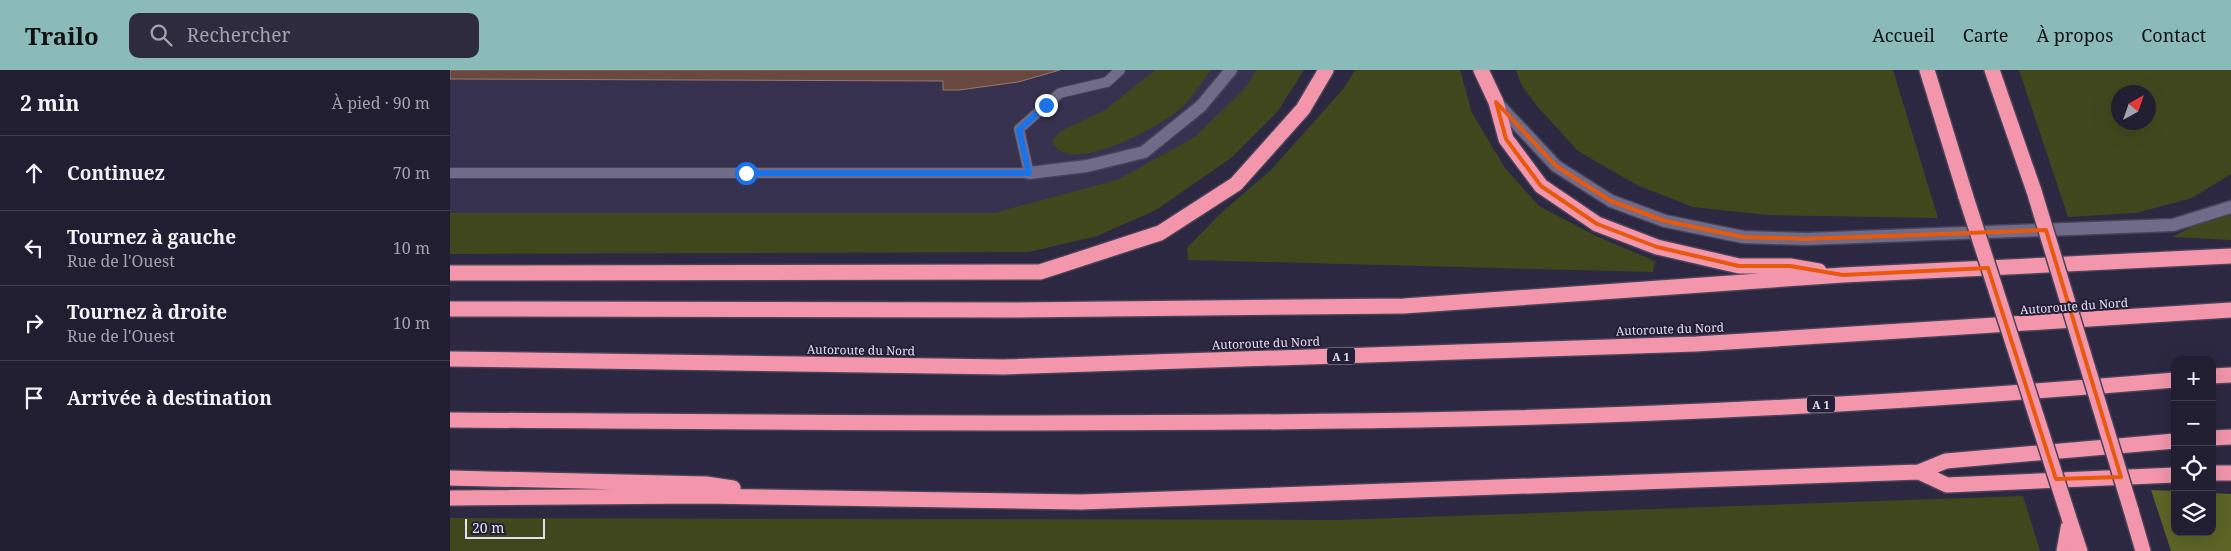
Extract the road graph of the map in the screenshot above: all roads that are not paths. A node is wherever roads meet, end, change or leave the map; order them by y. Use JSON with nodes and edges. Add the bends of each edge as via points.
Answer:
{"nodes":[{"id":1,"x":1120,"y":70,"type":"edge"},
{"id":2,"x":1231,"y":70,"type":"edge"},
{"id":3,"x":1326,"y":70,"type":"edge"},
{"id":4,"x":1481,"y":70,"type":"edge"},
{"id":5,"x":1927,"y":70,"type":"edge"},
{"id":6,"x":1994,"y":71,"type":"edge"},
{"id":7,"x":1496,"y":102,"type":"junction"},
{"id":8,"x":450,"y":173,"type":"edge"},
{"id":9,"x":1029,"y":173,"type":"junction"},
{"id":10,"x":2231,"y":207,"type":"edge"},
{"id":11,"x":2231,"y":256,"type":"edge"},
{"id":12,"x":450,"y":273,"type":"edge"},
{"id":13,"x":1843,"y":275,"type":"junction"},
{"id":14,"x":450,"y":309,"type":"edge"},
{"id":15,"x":2231,"y":310,"type":"edge"},
{"id":16,"x":450,"y":359,"type":"edge"},
{"id":17,"x":2231,"y":375,"type":"edge"},
{"id":18,"x":2216,"y":376,"type":"edge"},
{"id":19,"x":2171,"y":380,"type":"edge"},
{"id":20,"x":450,"y":420,"type":"edge"},
{"id":21,"x":2231,"y":437,"type":"edge"},
{"id":22,"x":2216,"y":438,"type":"edge"},
{"id":23,"x":2171,"y":441,"type":"edge"},
{"id":24,"x":1919,"y":472,"type":"junction"},
{"id":25,"x":2216,"y":473,"type":"edge"},
{"id":26,"x":2231,"y":473,"type":"edge"},
{"id":27,"x":2171,"y":475,"type":"edge"},
{"id":28,"x":450,"y":478,"type":"edge"},
{"id":29,"x":450,"y":498,"type":"edge"},
{"id":30,"x":801,"y":498,"type":"junction"},
{"id":31,"x":2070,"y":521,"type":"junction"},
{"id":32,"x":2064,"y":551,"type":"edge"},
{"id":33,"x":2080,"y":551,"type":"edge"},
{"id":34,"x":2144,"y":551,"type":"edge"}],
"edges":[{"from":1,"to":9,"type":"lane","via":[[1107,82],[1060,93],[1019,130]]},
{"from":2,"to":9,"type":"street","via":[[1201,106],[1144,152],[1087,166]]},
{"from":3,"to":12,"type":"highway","via":[[1303,109],[1236,184],[1160,233],[1040,272]]},
{"from":4,"to":7,"type":"highway"},
{"from":5,"to":31,"type":"highway","bridge":true},
{"from":6,"to":34,"type":"highway","bridge":true},
{"from":7,"to":10,"type":"street","via":[[1556,166],[1611,201],[1665,221],[1743,236],[1806,239],[2173,225]]},
{"from":7,"to":13,"type":"highway","via":[[1506,139],[1541,186],[1597,224],[1657,246],[1739,266],[1790,266]]},
{"from":8,"to":9,"type":"lane"},
{"from":11,"to":13,"type":"highway"},
{"from":13,"to":14,"type":"highway","via":[[1404,306],[1013,310]]},
{"from":15,"to":16,"type":"highway","name":"Autoroute du Nord","number":"A 1","via":[[1696,344],[1004,367]]},
{"from":17,"to":18,"type":"highway"},
{"from":19,"to":20,"type":"highway","number":"A 1","via":[[1988,395],[1466,419],[1000,423]]},
{"from":21,"to":22,"type":"highway"},
{"from":23,"to":24,"type":"highway","via":[[1946,461]]},
{"from":24,"to":27,"type":"highway","via":[[1947,485]]},
{"from":24,"to":30,"type":"highway","via":[[1081,502]]},
{"from":25,"to":26,"type":"highway"},
{"from":28,"to":30,"type":"highway","via":[[706,484]]},
{"from":29,"to":30,"type":"highway"},
{"from":31,"to":32,"type":"highway"},
{"from":31,"to":33,"type":"highway"}]}
